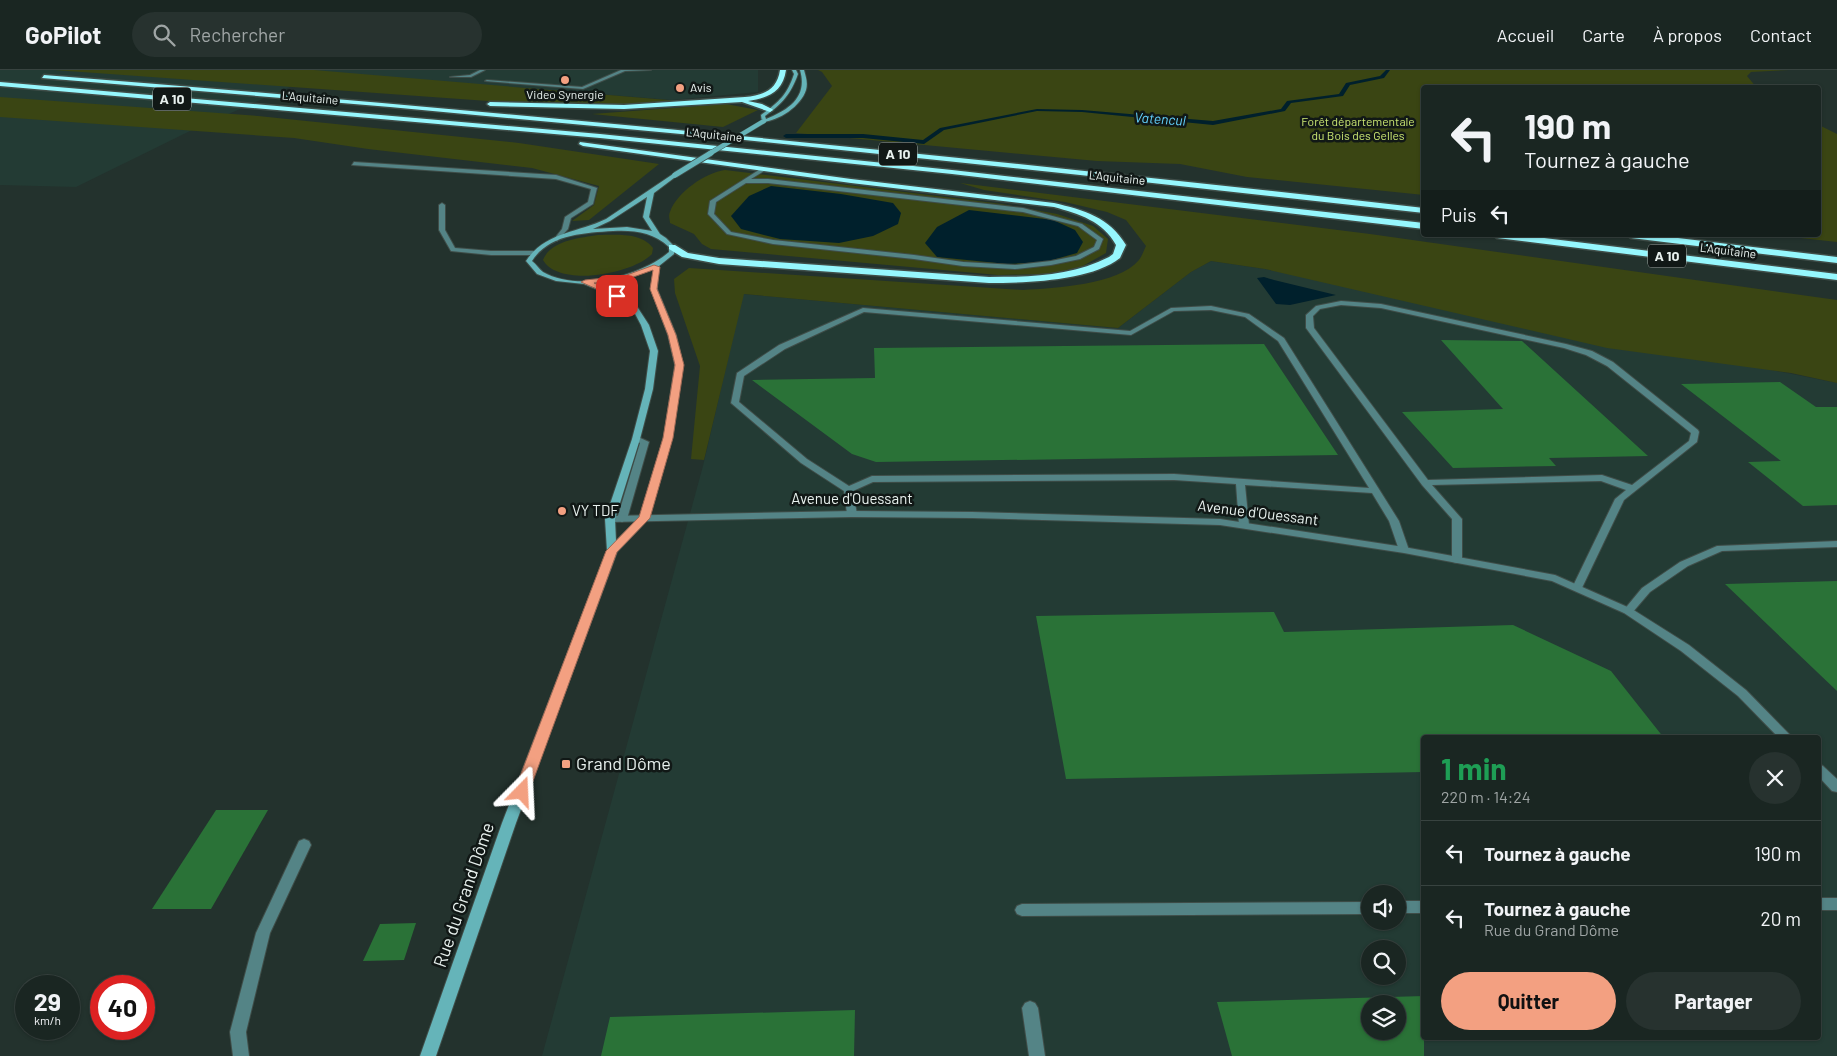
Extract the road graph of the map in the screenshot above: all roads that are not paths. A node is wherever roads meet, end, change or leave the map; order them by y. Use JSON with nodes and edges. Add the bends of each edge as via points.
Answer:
{"nodes":[{"id":1,"x":482,"y":70,"type":"edge"},
{"id":2,"x":649,"y":70,"type":"edge"},
{"id":3,"x":783,"y":70,"type":"edge"},
{"id":4,"x":794,"y":70,"type":"edge"},
{"id":5,"x":802,"y":70,"type":"edge"},
{"id":6,"x":39,"y":77,"type":"dead end"},
{"id":7,"x":452,"y":77,"type":"dead end"},
{"id":8,"x":487,"y":80,"type":"dead end"},
{"id":9,"x":0,"y":84,"type":"edge"},
{"id":10,"x":242,"y":92,"type":"junction"},
{"id":11,"x":731,"y":100,"type":"junction"},
{"id":12,"x":431,"y":101,"type":"dead end"},
{"id":13,"x":480,"y":104,"type":"dead end"},
{"id":14,"x":770,"y":110,"type":"junction"},
{"id":15,"x":344,"y":113,"type":"junction"},
{"id":16,"x":776,"y":117,"type":"junction"},
{"id":17,"x":763,"y":118,"type":"junction"},
{"id":18,"x":554,"y":140,"type":"dead end"},
{"id":19,"x":573,"y":143,"type":"dead end"},
{"id":20,"x":354,"y":164,"type":"dead end"},
{"id":21,"x":764,"y":169,"type":"junction"},
{"id":22,"x":746,"y":181,"type":"junction"},
{"id":23,"x":651,"y":193,"type":"junction"},
{"id":24,"x":442,"y":206,"type":"dead end"},
{"id":25,"x":1421,"y":211,"type":"edge"},
{"id":26,"x":1421,"y":226,"type":"edge"},
{"id":27,"x":575,"y":234,"type":"junction"},
{"id":28,"x":657,"y":234,"type":"junction"},
{"id":29,"x":1513,"y":237,"type":"edge"},
{"id":30,"x":1647,"y":237,"type":"edge"},
{"id":31,"x":557,"y":239,"type":"junction"},
{"id":32,"x":672,"y":247,"type":"junction"},
{"id":33,"x":532,"y":253,"type":"junction"},
{"id":34,"x":1837,"y":260,"type":"edge"},
{"id":35,"x":657,"y":267,"type":"junction"},
{"id":36,"x":1837,"y":277,"type":"edge"},
{"id":37,"x":585,"y":282,"type":"junction"},
{"id":38,"x":636,"y":439,"type":"junction"},
{"id":39,"x":1240,"y":481,"type":"junction"},
{"id":40,"x":1425,"y":483,"type":"junction"},
{"id":41,"x":1633,"y":489,"type":"junction"},
{"id":42,"x":848,"y":490,"type":"junction"},
{"id":43,"x":1376,"y":491,"type":"junction"},
{"id":44,"x":852,"y":514,"type":"junction"},
{"id":45,"x":644,"y":518,"type":"junction"},
{"id":46,"x":622,"y":519,"type":"junction"},
{"id":47,"x":610,"y":520,"type":"junction"},
{"id":48,"x":1244,"y":526,"type":"junction"},
{"id":49,"x":1837,"y":544,"type":"edge"},
{"id":50,"x":1404,"y":550,"type":"junction"},
{"id":51,"x":612,"y":551,"type":"junction"},
{"id":52,"x":1457,"y":560,"type":"junction"},
{"id":53,"x":1578,"y":588,"type":"junction"},
{"id":54,"x":1628,"y":611,"type":"junction"},
{"id":55,"x":1784,"y":735,"type":"edge"},
{"id":56,"x":1821,"y":771,"type":"edge"},
{"id":57,"x":1837,"y":787,"type":"edge"},
{"id":58,"x":304,"y":845,"type":"dead end"},
{"id":59,"x":1821,"y":904,"type":"edge"},
{"id":60,"x":1837,"y":904,"type":"edge"},
{"id":61,"x":1406,"y":907,"type":"edge"},
{"id":62,"x":1421,"y":907,"type":"edge"},
{"id":63,"x":1361,"y":908,"type":"edge"},
{"id":64,"x":1022,"y":910,"type":"dead end"},
{"id":65,"x":1030,"y":1008,"type":"dead end"},
{"id":66,"x":241,"y":1056,"type":"edge"},
{"id":67,"x":428,"y":1056,"type":"edge"},
{"id":68,"x":1037,"y":1056,"type":"edge"}],
"edges":[{"from":1,"to":7,"type":"street","via":[[471,76]]},
{"from":2,"to":8,"type":"street","via":[[624,70],[583,88]]},
{"from":3,"to":11,"type":"highway","via":[[777,88],[769,94]]},
{"from":4,"to":14,"type":"street","via":[[796,74],[790,92]]},
{"from":5,"to":16,"type":"street","via":[[804,92],[796,103]]},
{"from":6,"to":10,"type":"highway","name":"L'Aquitaine","number":"A 10"},
{"from":9,"to":15,"type":"highway","name":"L'Aquitaine","number":"A 10"},
{"from":10,"to":12,"type":"highway"},
{"from":10,"to":25,"type":"highway","name":"L'Aquitaine","number":"A 10","via":[[707,134]]},
{"from":11,"to":13,"type":"highway","via":[[647,107]]},
{"from":11,"to":14,"type":"highway"},
{"from":14,"to":16,"type":"street","via":[[777,113]]},
{"from":14,"to":17,"type":"street"},
{"from":15,"to":18,"type":"highway"},
{"from":15,"to":26,"type":"highway","name":"L'Aquitaine","number":"A 10","via":[[952,172]]},
{"from":16,"to":17,"type":"street"},
{"from":17,"to":23,"type":"street","bridge":true},
{"from":19,"to":21,"type":"highway"},
{"from":20,"to":31,"type":"street","via":[[556,177],[594,188],[591,203],[568,217],[565,229]]},
{"from":21,"to":22,"type":"street"},
{"from":21,"to":32,"type":"highway","via":[[1060,206],[1096,219],[1117,235],[1121,245],[1117,255],[1103,264],[1056,278],[1026,280],[718,261],[685,255]]},
{"from":22,"to":22,"type":"street","via":[[713,201],[711,214],[729,232],[773,242],[1015,267],[1078,258],[1097,248],[1100,239],[1080,225],[1023,210]]},
{"from":23,"to":27,"type":"street","via":[[606,222]]},
{"from":23,"to":28,"type":"street","via":[[646,217]]},
{"from":24,"to":33,"type":"street","via":[[442,230],[453,250]]},
{"from":27,"to":28,"type":"street","via":[[620,229]]},
{"from":27,"to":31,"type":"street"},
{"from":28,"to":32,"type":"street"},
{"from":29,"to":36,"type":"highway","name":"L'Aquitaine","number":"A 10"},
{"from":30,"to":34,"type":"highway","name":"L'Aquitaine","number":"A 10"},
{"from":31,"to":33,"type":"street"},
{"from":32,"to":35,"type":"street","via":[[672,253]]},
{"from":33,"to":37,"type":"street","via":[[529,262],[533,270],[544,276]]},
{"from":35,"to":37,"type":"street","via":[[625,278]]},
{"from":35,"to":45,"type":"street","name":"Rue du Grand Dôme","via":[[654,289],[672,335],[679,365],[668,438]]},
{"from":37,"to":38,"type":"street","name":"Rue du Grand Dôme","via":[[617,296],[636,309],[654,351],[649,389]]},
{"from":38,"to":46,"type":"street","via":[[645,442]]},
{"from":38,"to":47,"type":"street","name":"Rue du Grand Dôme"},
{"from":39,"to":42,"type":"street","via":[[1174,477],[872,479]]},
{"from":39,"to":43,"type":"street"},
{"from":39,"to":48,"type":"street"},
{"from":40,"to":41,"type":"street","via":[[1602,478]]},
{"from":40,"to":41,"type":"street","via":[[1310,328],[1309,315],[1318,307],[1341,303],[1381,306],[1566,346],[1610,364],[1695,432],[1693,442]]},
{"from":40,"to":52,"type":"street","via":[[1457,519]]},
{"from":41,"to":53,"type":"street","via":[[1620,499]]},
{"from":42,"to":43,"type":"street","via":[[804,461],[736,403],[740,375],[782,346],[863,310],[1131,333],[1173,309],[1211,308],[1247,315],[1281,340]]},
{"from":42,"to":44,"type":"street"},
{"from":43,"to":50,"type":"street","via":[[1394,521]]},
{"from":44,"to":45,"type":"street","name":"Avenue d'Ouessant"},
{"from":44,"to":48,"type":"street","name":"Avenue d'Ouessant","via":[[1200,521]]},
{"from":45,"to":46,"type":"street","name":"Avenue d'Ouessant"},
{"from":45,"to":51,"type":"street","name":"Rue du Grand Dôme"},
{"from":46,"to":47,"type":"street","name":"Avenue d'Ouessant"},
{"from":47,"to":51,"type":"street","name":"Rue du Grand Dôme"},
{"from":48,"to":50,"type":"street","name":"Avenue d'Ouessant"},
{"from":49,"to":54,"type":"street","via":[[1720,548],[1684,564],[1646,590]]},
{"from":50,"to":52,"type":"street","name":"Avenue d'Ouessant"},
{"from":51,"to":67,"type":"street","name":"Rue du Grand Dôme","via":[[510,823]]},
{"from":52,"to":53,"type":"street","name":"Avenue d'Ouessant","via":[[1555,578]]},
{"from":53,"to":54,"type":"street","name":"Avenue d'Ouessant"},
{"from":54,"to":55,"type":"street","name":"Avenue d'Ouessant","via":[[1685,648],[1742,693]]},
{"from":56,"to":57,"type":"street"},
{"from":58,"to":66,"type":"street","via":[[262,933],[238,1032]]},
{"from":59,"to":60,"type":"street"},
{"from":61,"to":62,"type":"street"},
{"from":63,"to":64,"type":"street"},
{"from":65,"to":68,"type":"street"}]}
